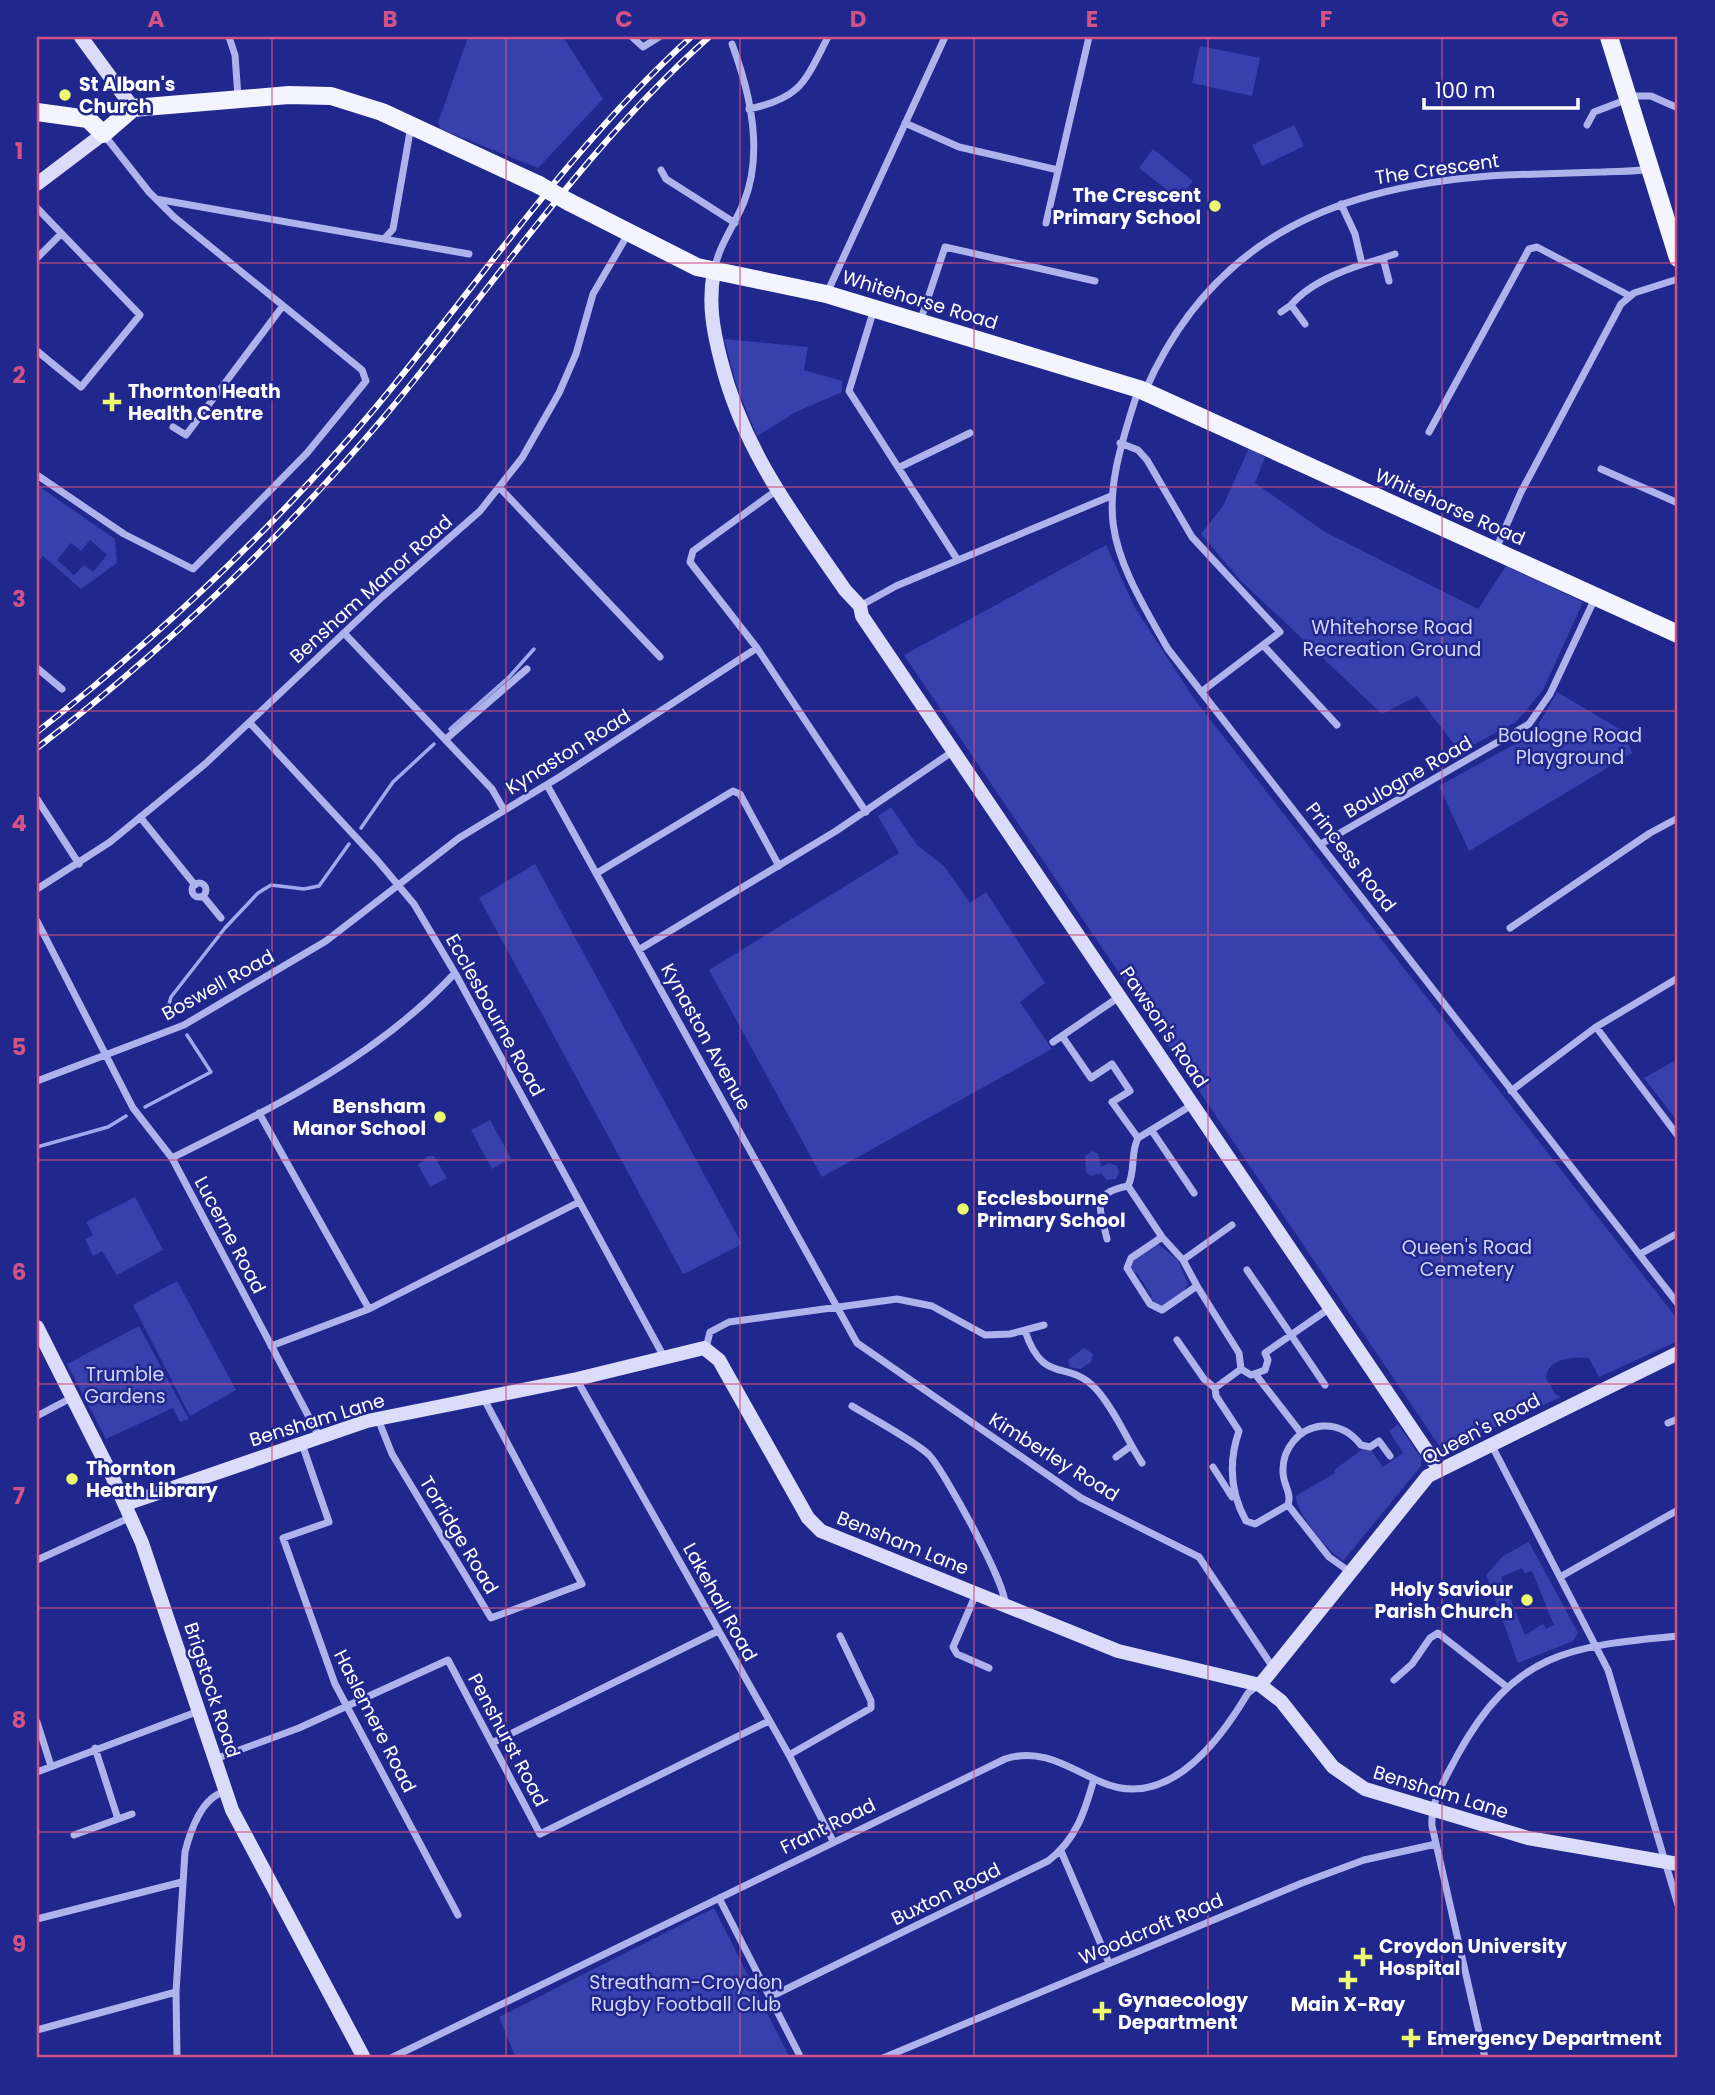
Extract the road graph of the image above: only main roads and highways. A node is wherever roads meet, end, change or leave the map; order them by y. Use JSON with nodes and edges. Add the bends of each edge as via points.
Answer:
{"nodes":[{"id":1,"x":1609,"y":37,"type":"edge"},
{"id":2,"x":37,"y":112,"type":"edge"},
{"id":3,"x":1678,"y":258,"type":"edge"},
{"id":4,"x":1678,"y":634,"type":"edge"}],
"edges":[{"from":1,"to":3,"type":"main road"},
{"from":2,"to":4,"type":"main road","name":"Whitehorse Road","bridge":true,"via":[[88,119],[103,134],[133,108],[303,94],[364,104],[539,185],[682,261],[827,294],[1142,391]]}]}
